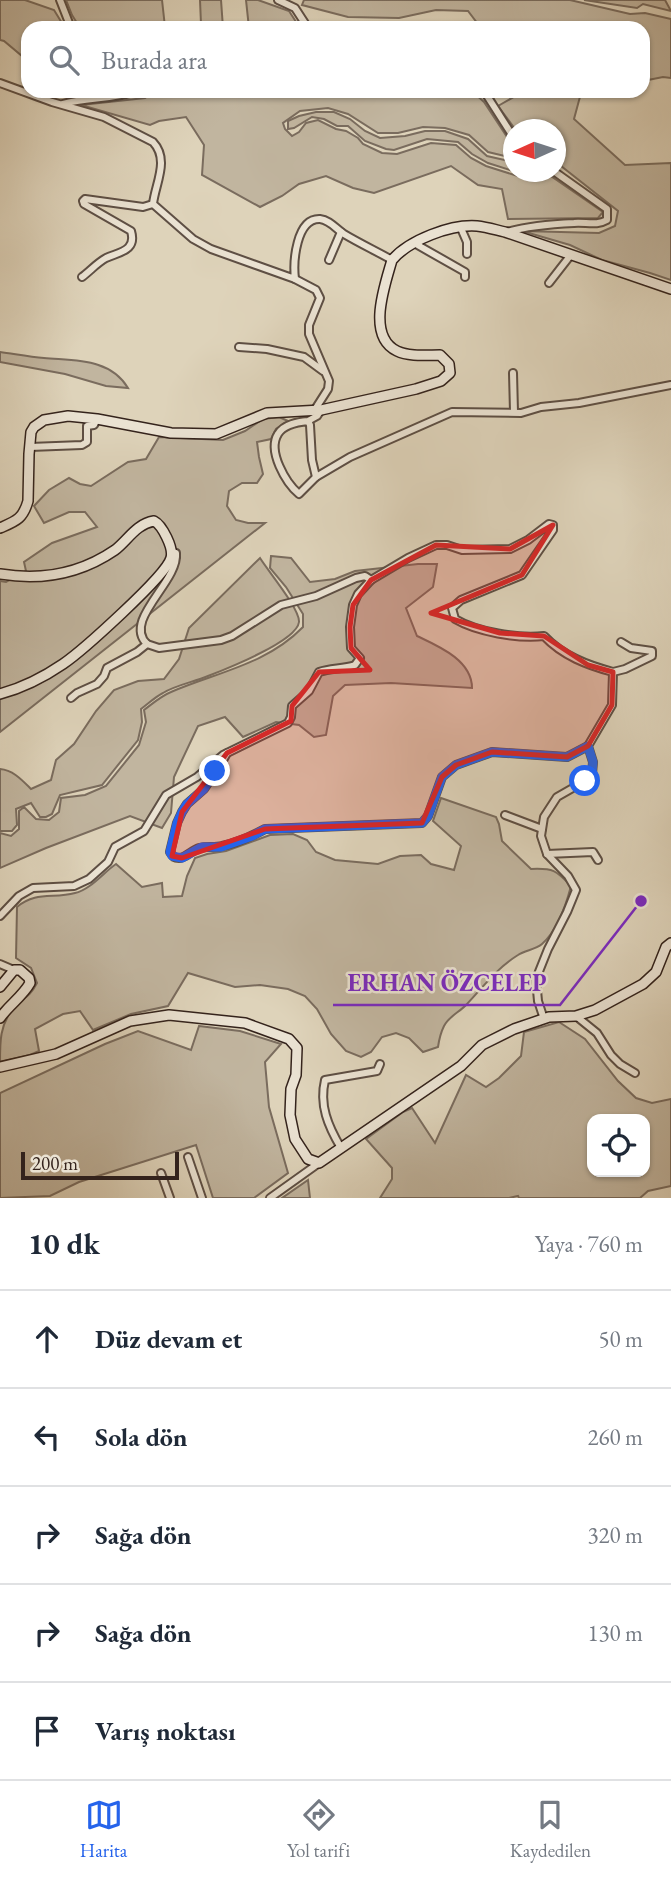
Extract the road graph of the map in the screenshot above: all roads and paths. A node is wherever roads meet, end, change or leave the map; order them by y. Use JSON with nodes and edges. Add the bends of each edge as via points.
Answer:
{"nodes":[{"id":1,"x":61,"y":0,"type":"edge"},
{"id":2,"x":278,"y":0,"type":"edge"},
{"id":3,"x":298,"y":0,"type":"edge"},
{"id":4,"x":295,"y":8,"type":"junction"},
{"id":5,"x":68,"y":21,"type":"edge"},
{"id":6,"x":303,"y":21,"type":"edge"},
{"id":7,"x":0,"y":83,"type":"edge"},
{"id":8,"x":21,"y":90,"type":"edge"},
{"id":9,"x":44,"y":98,"type":"edge"},
{"id":10,"x":95,"y":98,"type":"edge"},
{"id":11,"x":488,"y":98,"type":"edge"},
{"id":12,"x":61,"y":104,"type":"junction"},
{"id":13,"x":503,"y":122,"type":"edge"},
{"id":14,"x":566,"y":180,"type":"edge"},
{"id":15,"x":153,"y":204,"type":"junction"},
{"id":16,"x":460,"y":226,"type":"junction"},
{"id":17,"x":341,"y":232,"type":"junction"},
{"id":18,"x":505,"y":232,"type":"junction"},
{"id":19,"x":414,"y":243,"type":"junction"},
{"id":20,"x":467,"y":254,"type":"dead end"},
{"id":21,"x":569,"y":256,"type":"junction"},
{"id":22,"x":329,"y":260,"type":"dead end"},
{"id":23,"x":392,"y":260,"type":"junction"},
{"id":24,"x":82,"y":277,"type":"dead end"},
{"id":25,"x":465,"y":277,"type":"dead end"},
{"id":26,"x":295,"y":279,"type":"junction"},
{"id":27,"x":549,"y":282,"type":"dead end"},
{"id":28,"x":671,"y":289,"type":"edge"},
{"id":29,"x":239,"y":347,"type":"dead end"},
{"id":30,"x":325,"y":372,"type":"junction"},
{"id":31,"x":513,"y":373,"type":"dead end"},
{"id":32,"x":671,"y":385,"type":"edge"},
{"id":33,"x":317,"y":411,"type":"junction"},
{"id":34,"x":514,"y":412,"type":"junction"},
{"id":35,"x":97,"y":419,"type":"junction"},
{"id":36,"x":308,"y":421,"type":"junction"},
{"id":37,"x":30,"y":447,"type":"junction"},
{"id":38,"x":316,"y":477,"type":"junction"},
{"id":39,"x":0,"y":528,"type":"edge"},
{"id":40,"x":171,"y":552,"type":"junction"},
{"id":41,"x":0,"y":574,"type":"edge"},
{"id":42,"x":372,"y":580,"type":"junction"},
{"id":43,"x":621,"y":642,"type":"dead end"},
{"id":44,"x":147,"y":645,"type":"junction"},
{"id":45,"x":613,"y":672,"type":"junction"},
{"id":46,"x":0,"y":694,"type":"edge"},
{"id":47,"x":71,"y":698,"type":"dead end"},
{"id":48,"x":588,"y":746,"type":"junction"},
{"id":49,"x":226,"y":753,"type":"junction"},
{"id":50,"x":505,"y":815,"type":"dead end"},
{"id":51,"x":542,"y":829,"type":"junction"},
{"id":52,"x":547,"y":854,"type":"junction"},
{"id":53,"x":598,"y":860,"type":"dead end"},
{"id":54,"x":0,"y":916,"type":"edge"},
{"id":55,"x":671,"y":943,"type":"edge"},
{"id":56,"x":0,"y":964,"type":"edge"},
{"id":57,"x":14,"y":970,"type":"junction"},
{"id":58,"x":0,"y":986,"type":"edge"},
{"id":59,"x":18,"y":998,"type":"junction"},
{"id":60,"x":0,"y":1008,"type":"edge"},
{"id":61,"x":576,"y":1016,"type":"junction"},
{"id":62,"x":0,"y":1018,"type":"edge"},
{"id":63,"x":544,"y":1019,"type":"junction"},
{"id":64,"x":380,"y":1064,"type":"dead end"},
{"id":65,"x":0,"y":1067,"type":"edge"},
{"id":66,"x":635,"y":1073,"type":"dead end"},
{"id":67,"x":341,"y":1148,"type":"junction"},
{"id":68,"x":188,"y":1157,"type":"dead end"},
{"id":69,"x":319,"y":1163,"type":"junction"},
{"id":70,"x":161,"y":1173,"type":"dead end"},
{"id":71,"x":170,"y":1198,"type":"edge"},
{"id":72,"x":202,"y":1198,"type":"edge"},
{"id":73,"x":270,"y":1198,"type":"edge"}],
"edges":[{"from":1,"to":5,"type":"street"},
{"from":2,"to":4,"type":"street"},
{"from":3,"to":4,"type":"street"},
{"from":4,"to":6,"type":"street"},
{"from":7,"to":8,"type":"street"},
{"from":9,"to":12,"type":"street"},
{"from":10,"to":12,"type":"street"},
{"from":11,"to":13,"type":"street"},
{"from":12,"to":15,"type":"street","via":[[104,117],[157,146],[162,173]]},
{"from":14,"to":18,"type":"street","via":[[607,209],[607,220]]},
{"from":15,"to":24,"type":"street","via":[[144,207],[85,198],[84,204],[131,232],[133,238],[125,251],[104,259]]},
{"from":15,"to":26,"type":"street","via":[[211,249]]},
{"from":16,"to":18,"type":"street"},
{"from":16,"to":19,"type":"street"},
{"from":16,"to":20,"type":"street"},
{"from":17,"to":22,"type":"street"},
{"from":17,"to":23,"type":"street"},
{"from":17,"to":26,"type":"street","via":[[321,219],[304,227],[295,251]]},
{"from":18,"to":21,"type":"street"},
{"from":19,"to":23,"type":"street"},
{"from":19,"to":25,"type":"street","via":[[458,267]]},
{"from":21,"to":27,"type":"street"},
{"from":21,"to":28,"type":"street"},
{"from":23,"to":33,"type":"street","via":[[378,317],[384,341],[397,351],[440,355],[450,373],[416,389]]},
{"from":26,"to":30,"type":"street","via":[[316,290],[320,298],[309,334]]},
{"from":29,"to":30,"type":"street","via":[[304,357]]},
{"from":30,"to":33,"type":"street","via":[[328,389]]},
{"from":31,"to":34,"type":"street"},
{"from":32,"to":34,"type":"street"},
{"from":33,"to":35,"type":"street","via":[[267,413],[216,434],[171,433]]},
{"from":33,"to":36,"type":"street"},
{"from":34,"to":38,"type":"street","via":[[452,412]]},
{"from":35,"to":37,"type":"street","via":[[68,416],[44,420],[34,427]]},
{"from":35,"to":37,"type":"street","via":[[87,426],[82,445]]},
{"from":36,"to":38,"type":"street"},
{"from":36,"to":38,"type":"street","via":[[296,422],[278,434],[276,457],[299,494]]},
{"from":37,"to":39,"type":"street","via":[[26,508],[21,517]]},
{"from":40,"to":41,"type":"street","via":[[161,526],[154,521],[78,569],[44,577]]},
{"from":40,"to":44,"type":"street","via":[[177,557],[173,569],[140,627]]},
{"from":40,"to":46,"type":"street","via":[[162,573],[110,625],[63,664]]},
{"from":42,"to":44,"type":"street","via":[[356,578],[281,605],[220,640],[159,649]]},
{"from":42,"to":45,"type":"street","via":[[436,545],[462,550],[510,549],[553,525],[522,575],[461,600],[452,612],[455,619],[475,627],[531,638],[544,636],[555,648]]},
{"from":42,"to":49,"type":"street","via":[[353,605],[351,648],[360,659],[355,665],[318,672],[309,691],[292,706],[288,723]]},
{"from":43,"to":45,"type":"street","via":[[652,651],[652,656]]},
{"from":44,"to":47,"type":"street","via":[[107,668],[97,684]]},
{"from":45,"to":48,"type":"street","via":[[612,705]]},
{"from":48,"to":49,"type":"street","via":[[567,757],[492,752],[456,765],[442,777],[422,823],[265,829],[177,859],[170,852],[182,812],[204,789]]},
{"from":48,"to":51,"type":"street","via":[[592,774],[557,797]]},
{"from":49,"to":54,"type":"street","via":[[166,796],[144,831],[114,847],[108,862],[89,879],[74,886],[33,888]]},
{"from":50,"to":51,"type":"street"},
{"from":51,"to":52,"type":"street"},
{"from":52,"to":53,"type":"street","via":[[593,852]]},
{"from":52,"to":63,"type":"street","via":[[576,890],[536,979]]},
{"from":55,"to":61,"type":"street","via":[[656,972],[643,984]]},
{"from":56,"to":57,"type":"street"},
{"from":57,"to":58,"type":"street"},
{"from":57,"to":59,"type":"street","via":[[20,970],[30,983]]},
{"from":59,"to":60,"type":"street"},
{"from":59,"to":62,"type":"street"},
{"from":61,"to":63,"type":"street"},
{"from":61,"to":66,"type":"street","via":[[597,1033],[620,1064]]},
{"from":63,"to":67,"type":"street","via":[[482,1045],[461,1066]]},
{"from":64,"to":67,"type":"street","via":[[377,1071],[325,1080],[326,1117]]},
{"from":65,"to":69,"type":"street","via":[[56,1054],[130,1021],[169,1015],[245,1023],[289,1039],[298,1048],[290,1115],[295,1139],[308,1159]]},
{"from":67,"to":69,"type":"street"},
{"from":68,"to":72,"type":"street"},
{"from":69,"to":73,"type":"street"},
{"from":70,"to":71,"type":"street"}]}
